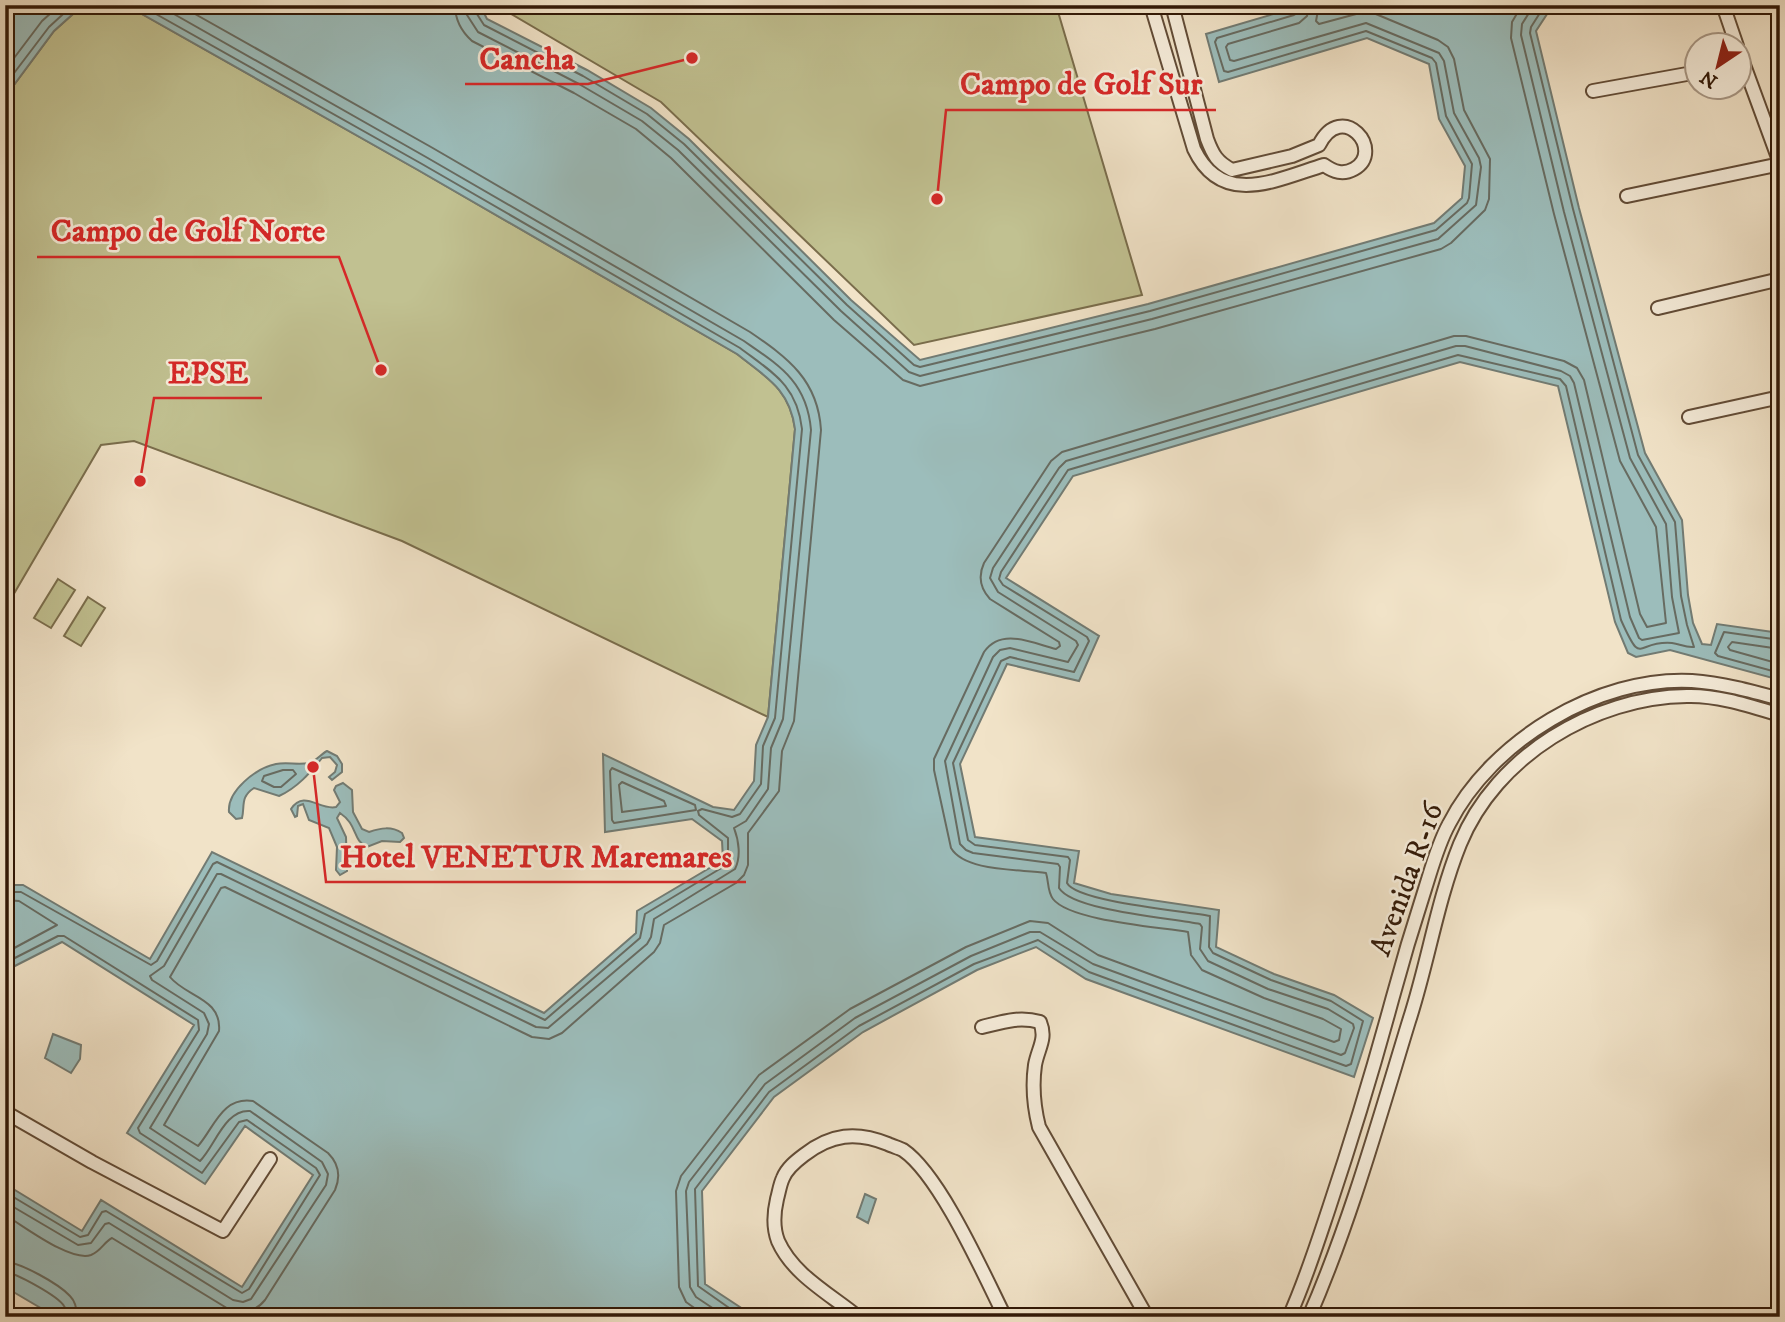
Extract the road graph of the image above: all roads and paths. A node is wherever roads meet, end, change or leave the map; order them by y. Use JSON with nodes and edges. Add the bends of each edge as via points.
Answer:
{"nodes":[{"id":1,"x":1151,"y":5,"type":"edge"},
{"id":2,"x":1172,"y":5,"type":"edge"},
{"id":3,"x":1723,"y":5,"type":"edge"},
{"id":4,"x":1732,"y":32,"type":"edge"},
{"id":5,"x":1185,"y":56,"type":"junction"},
{"id":6,"x":1167,"y":60,"type":"junction"},
{"id":7,"x":1684,"y":75,"type":"edge"},
{"id":8,"x":1593,"y":91,"type":"dead end"},
{"id":9,"x":1754,"y":96,"type":"edge"},
{"id":10,"x":1318,"y":145,"type":"junction"},
{"id":11,"x":1780,"y":164,"type":"edge"},
{"id":12,"x":1324,"y":165,"type":"junction"},
{"id":13,"x":1627,"y":196,"type":"dead end"},
{"id":14,"x":1780,"y":279,"type":"edge"},
{"id":15,"x":1658,"y":308,"type":"dead end"},
{"id":16,"x":1780,"y":397,"type":"edge"},
{"id":17,"x":1689,"y":417,"type":"dead end"},
{"id":18,"x":1780,"y":699,"type":"edge"},
{"id":19,"x":1780,"y":715,"type":"edge"},
{"id":20,"x":1444,"y":835,"type":"junction"},
{"id":21,"x":1461,"y":842,"type":"junction"},
{"id":22,"x":982,"y":1027,"type":"dead end"},
{"id":23,"x":5,"y":1112,"type":"edge"},
{"id":24,"x":270,"y":1158,"type":"dead end"},
{"id":25,"x":858,"y":1317,"type":"edge"},
{"id":26,"x":1005,"y":1317,"type":"edge"},
{"id":27,"x":1147,"y":1317,"type":"edge"},
{"id":28,"x":1289,"y":1317,"type":"edge"},
{"id":29,"x":1309,"y":1317,"type":"edge"}],
"edges":[{"from":1,"to":6,"type":"street"},
{"from":2,"to":5,"type":"street"},
{"from":3,"to":4,"type":"street"},
{"from":5,"to":6,"type":"street"},
{"from":5,"to":10,"type":"street","via":[[1207,139],[1221,164],[1232,170],[1247,168]]},
{"from":6,"to":12,"type":"street","via":[[1194,149],[1202,166],[1216,178],[1250,186]]},
{"from":7,"to":8,"type":"street"},
{"from":9,"to":11,"type":"street"},
{"from":10,"to":12,"type":"street"},
{"from":10,"to":12,"type":"street","via":[[1324,133],[1348,126],[1359,132],[1365,143],[1359,167],[1348,173]]},
{"from":11,"to":13,"type":"street"},
{"from":14,"to":15,"type":"street"},
{"from":16,"to":17,"type":"street"},
{"from":18,"to":20,"type":"street","name":"Avenida R-16","via":[[1722,684],[1652,683],[1559,714],[1487,771]]},
{"from":19,"to":21,"type":"street","name":"Avenida R-16","via":[[1690,695],[1638,701],[1604,712],[1524,757],[1478,810]]},
{"from":20,"to":21,"type":"street"},
{"from":20,"to":28,"type":"street","name":"Avenida R-16","via":[[1344,1163]]},
{"from":21,"to":29,"type":"street","name":"Avenida R-16","via":[[1394,1071]]},
{"from":22,"to":27,"type":"street","via":[[1014,1019],[1040,1022],[1044,1032],[1035,1066],[1034,1107],[1040,1127]]},
{"from":23,"to":24,"type":"street","via":[[223,1231]]},
{"from":25,"to":26,"type":"street","via":[[791,1262],[775,1225],[782,1178],[793,1163],[825,1141],[858,1135],[903,1150],[922,1170],[940,1193]]}]}
